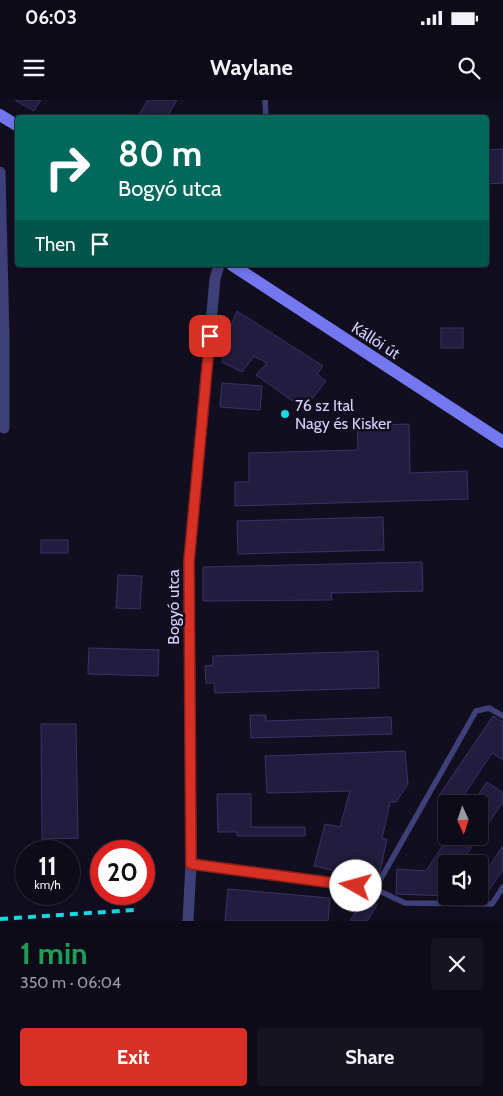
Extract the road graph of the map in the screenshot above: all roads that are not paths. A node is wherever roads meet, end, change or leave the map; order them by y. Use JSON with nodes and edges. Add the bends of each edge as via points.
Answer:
{"nodes":[{"id":1,"x":265,"y":100,"type":"edge"},
{"id":2,"x":0,"y":115,"type":"edge"},
{"id":3,"x":266,"y":115,"type":"edge"},
{"id":4,"x":15,"y":124,"type":"edge"},
{"id":5,"x":0,"y":172,"type":"edge"},
{"id":6,"x":218,"y":267,"type":"edge"},
{"id":7,"x":239,"y":267,"type":"edge"},
{"id":8,"x":4,"y":428,"type":"dead end"},
{"id":9,"x":503,"y":442,"type":"edge"},
{"id":10,"x":503,"y":716,"type":"edge"},
{"id":11,"x":191,"y":864,"type":"junction"},
{"id":12,"x":503,"y":887,"type":"edge"},
{"id":13,"x":375,"y":889,"type":"junction"},
{"id":14,"x":188,"y":921,"type":"edge"}],
"edges":[{"from":1,"to":3,"type":"lane"},
{"from":2,"to":4,"type":"main road"},
{"from":5,"to":8,"type":"street"},
{"from":6,"to":11,"type":"street","name":"Bogyó utca","via":[[189,561]]},
{"from":7,"to":9,"type":"main road","name":"Kállói út"},
{"from":10,"to":13,"type":"lane","via":[[489,708],[476,711]]},
{"from":11,"to":13,"type":"lane"},
{"from":11,"to":14,"type":"street","name":"Bogyó utca"},
{"from":12,"to":13,"type":"lane","via":[[492,904],[404,903]]}]}
